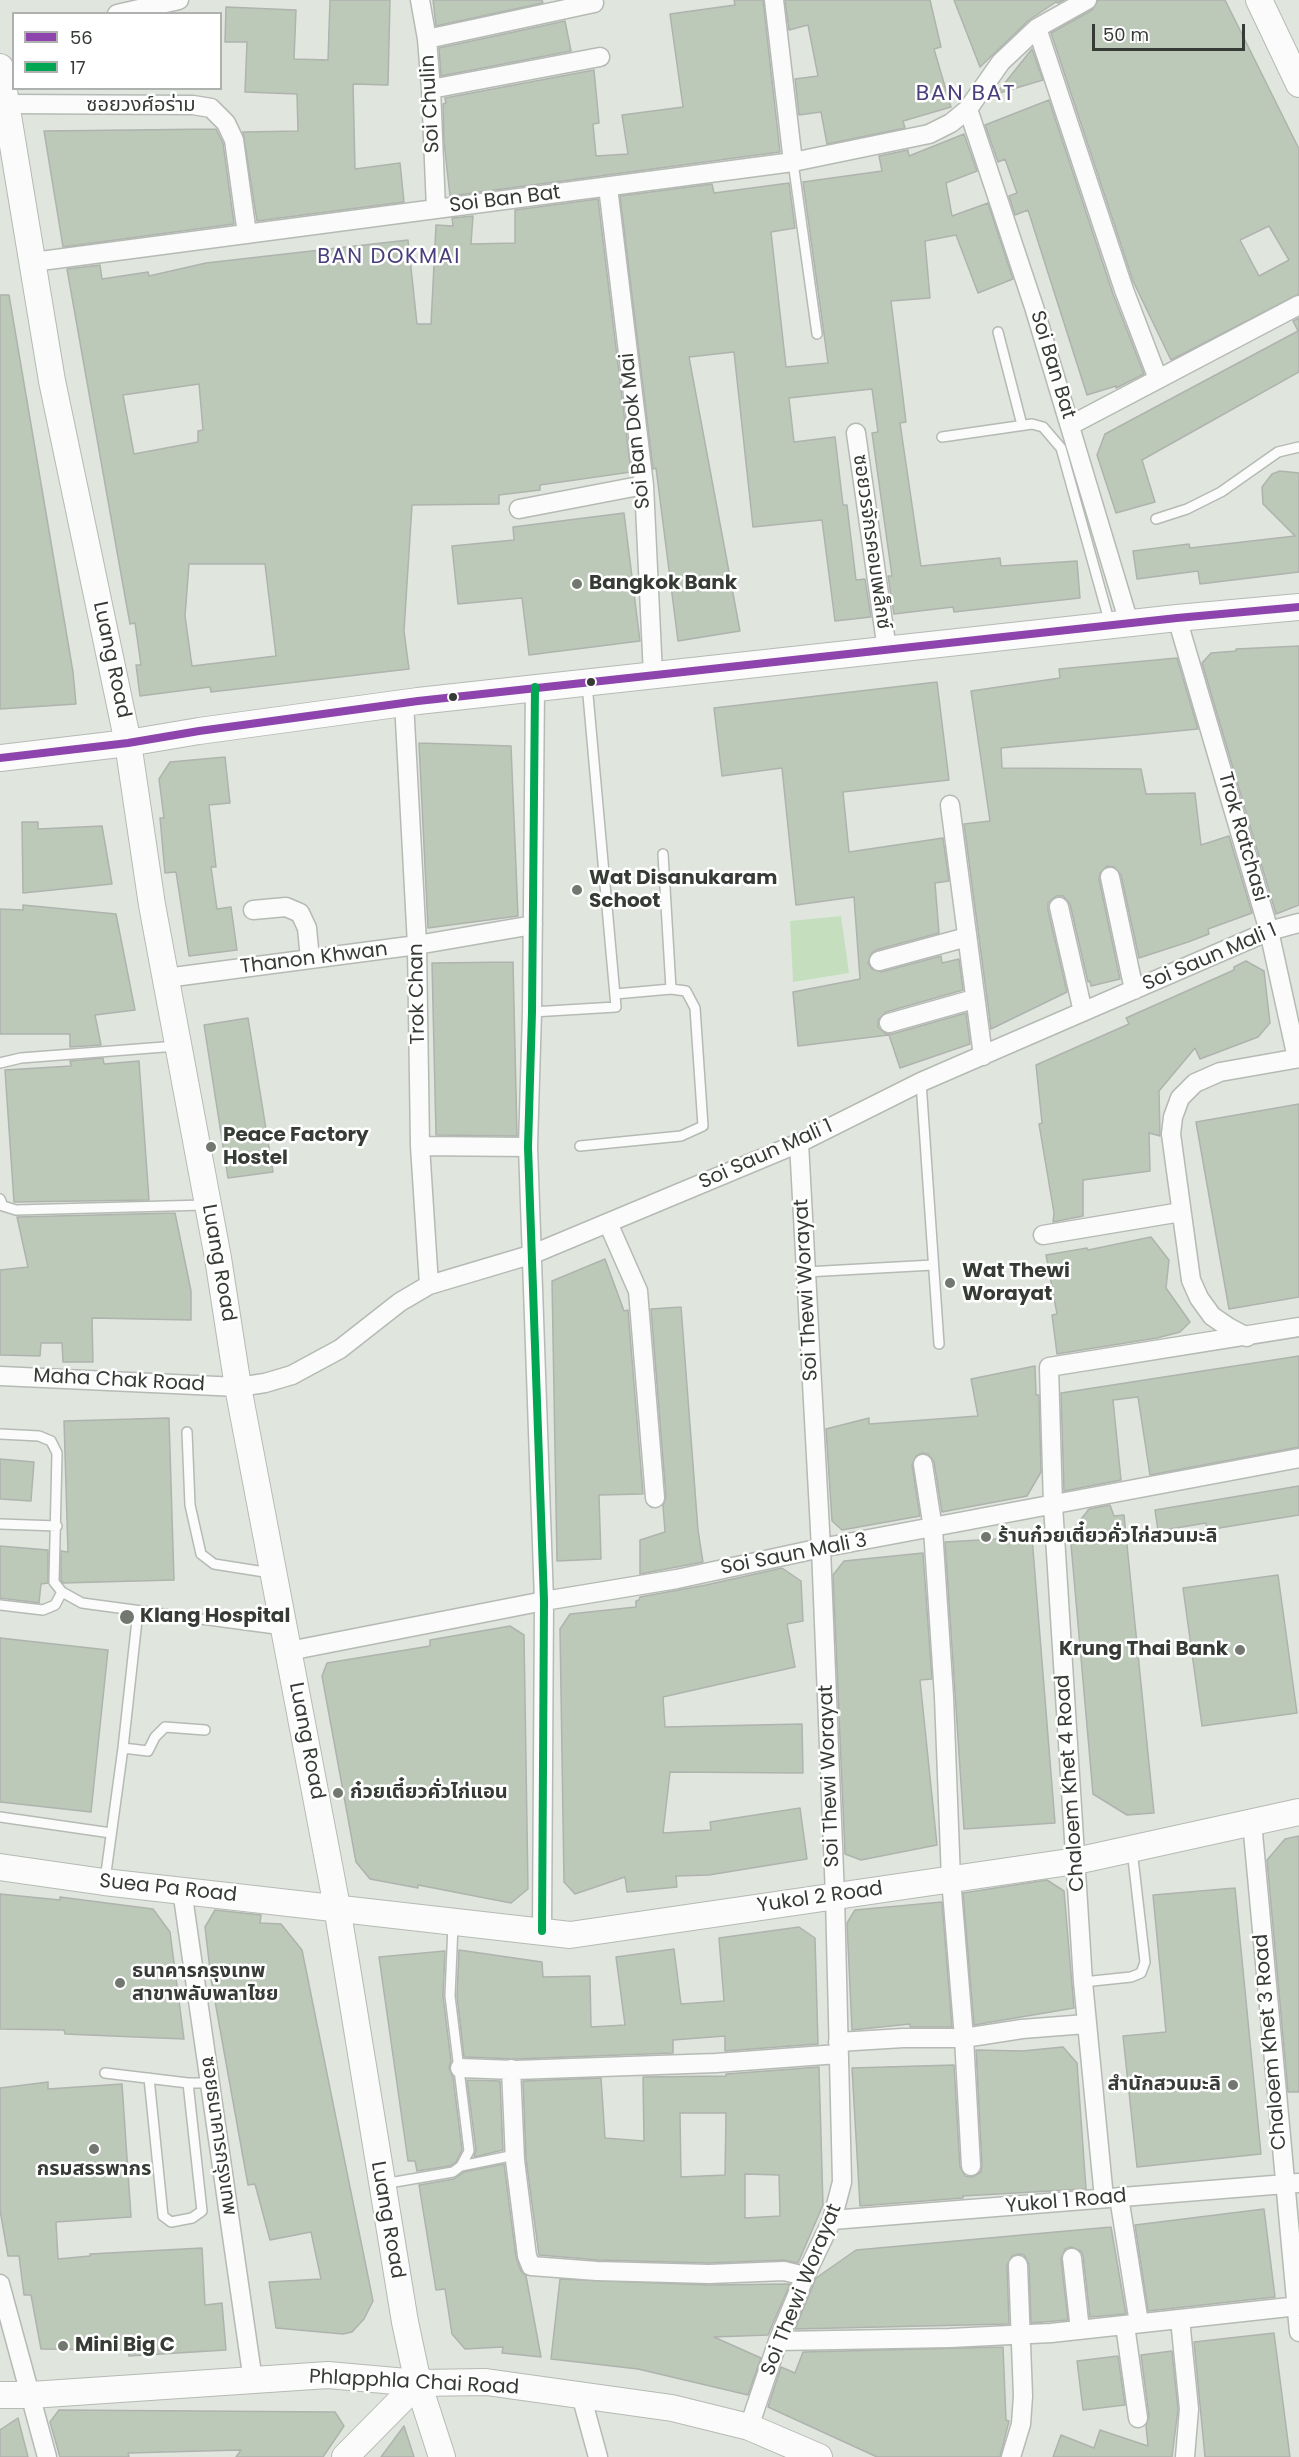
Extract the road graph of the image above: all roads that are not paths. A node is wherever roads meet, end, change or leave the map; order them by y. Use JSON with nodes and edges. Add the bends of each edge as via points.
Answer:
{"nodes":[{"id":1,"x":179,"y":0,"type":"edge"},
{"id":2,"x":420,"y":0,"type":"edge"},
{"id":3,"x":774,"y":0,"type":"edge"},
{"id":4,"x":1086,"y":0,"type":"edge"},
{"id":5,"x":1259,"y":0,"type":"edge"},
{"id":6,"x":594,"y":3,"type":"dead end"},
{"id":7,"x":123,"y":12,"type":"edge"},
{"id":8,"x":1037,"y":28,"type":"junction"},
{"id":9,"x":427,"y":39,"type":"junction"},
{"id":10,"x":600,"y":57,"type":"dead end"},
{"id":11,"x":0,"y":67,"type":"edge"},
{"id":12,"x":1299,"y":84,"type":"edge"},
{"id":13,"x":431,"y":89,"type":"junction"},
{"id":14,"x":8,"y":105,"type":"junction"},
{"id":15,"x":968,"y":109,"type":"junction"},
{"id":16,"x":793,"y":162,"type":"junction"},
{"id":17,"x":608,"y":187,"type":"junction"},
{"id":18,"x":436,"y":209,"type":"junction"},
{"id":19,"x":247,"y":234,"type":"junction"},
{"id":20,"x":33,"y":262,"type":"junction"},
{"id":21,"x":1299,"y":305,"type":"edge"},
{"id":22,"x":998,"y":332,"type":"dead end"},
{"id":23,"x":817,"y":334,"type":"dead end"},
{"id":24,"x":1158,"y":379,"type":"junction"},
{"id":25,"x":1022,"y":425,"type":"junction"},
{"id":26,"x":1071,"y":425,"type":"junction"},
{"id":27,"x":856,"y":433,"type":"dead end"},
{"id":28,"x":942,"y":437,"type":"dead end"},
{"id":29,"x":1299,"y":446,"type":"edge"},
{"id":30,"x":644,"y":485,"type":"junction"},
{"id":31,"x":519,"y":509,"type":"dead end"},
{"id":32,"x":1156,"y":519,"type":"dead end"},
{"id":33,"x":1299,"y":607,"type":"edge"},
{"id":34,"x":1177,"y":618,"type":"junction"},
{"id":35,"x":1119,"y":624,"type":"junction"},
{"id":36,"x":887,"y":650,"type":"junction"},
{"id":37,"x":653,"y":675,"type":"junction"},
{"id":38,"x":586,"y":681,"type":"junction"},
{"id":39,"x":535,"y":687,"type":"junction"},
{"id":40,"x":404,"y":702,"type":"junction"},
{"id":41,"x":128,"y":743,"type":"junction"},
{"id":42,"x":0,"y":758,"type":"edge"},
{"id":43,"x":950,"y":805,"type":"dead end"},
{"id":44,"x":663,"y":854,"type":"dead end"},
{"id":45,"x":1110,"y":878,"type":"dead end"},
{"id":46,"x":1059,"y":907,"type":"dead end"},
{"id":47,"x":253,"y":910,"type":"dead end"},
{"id":48,"x":1299,"y":923,"type":"edge"},
{"id":49,"x":533,"y":925,"type":"junction"},
{"id":50,"x":1269,"y":931,"type":"junction"},
{"id":51,"x":967,"y":937,"type":"junction"},
{"id":52,"x":417,"y":945,"type":"junction"},
{"id":53,"x":310,"y":959,"type":"junction"},
{"id":54,"x":879,"y":961,"type":"dead end"},
{"id":55,"x":166,"y":978,"type":"junction"},
{"id":56,"x":672,"y":989,"type":"junction"},
{"id":57,"x":1134,"y":990,"type":"junction"},
{"id":58,"x":615,"y":994,"type":"junction"},
{"id":59,"x":974,"y":999,"type":"junction"},
{"id":60,"x":532,"y":1012,"type":"junction"},
{"id":61,"x":1083,"y":1012,"type":"junction"},
{"id":62,"x":889,"y":1023,"type":"dead end"},
{"id":63,"x":177,"y":1046,"type":"junction"},
{"id":64,"x":983,"y":1056,"type":"junction"},
{"id":65,"x":1298,"y":1058,"type":"edge"},
{"id":66,"x":0,"y":1063,"type":"edge"},
{"id":67,"x":921,"y":1082,"type":"junction"},
{"id":68,"x":799,"y":1143,"type":"junction"},
{"id":69,"x":420,"y":1146,"type":"junction"},
{"id":70,"x":580,"y":1146,"type":"dead end"},
{"id":71,"x":528,"y":1147,"type":"junction"},
{"id":72,"x":0,"y":1199,"type":"edge"},
{"id":73,"x":208,"y":1205,"type":"junction"},
{"id":74,"x":1181,"y":1212,"type":"junction"},
{"id":75,"x":608,"y":1223,"type":"junction"},
{"id":76,"x":1043,"y":1235,"type":"dead end"},
{"id":77,"x":533,"y":1254,"type":"junction"},
{"id":78,"x":933,"y":1265,"type":"junction"},
{"id":79,"x":806,"y":1272,"type":"junction"},
{"id":80,"x":429,"y":1285,"type":"junction"},
{"id":81,"x":1299,"y":1327,"type":"edge"},
{"id":82,"x":1247,"y":1337,"type":"junction"},
{"id":83,"x":939,"y":1344,"type":"dead end"},
{"id":84,"x":0,"y":1376,"type":"edge"},
{"id":85,"x":238,"y":1387,"type":"junction"},
{"id":86,"x":187,"y":1432,"type":"dead end"},
{"id":87,"x":0,"y":1434,"type":"edge"},
{"id":88,"x":1299,"y":1458,"type":"edge"},
{"id":89,"x":923,"y":1464,"type":"dead end"},
{"id":90,"x":655,"y":1498,"type":"dead end"},
{"id":91,"x":1053,"y":1506,"type":"junction"},
{"id":92,"x":0,"y":1524,"type":"edge"},
{"id":93,"x":57,"y":1526,"type":"junction"},
{"id":94,"x":933,"y":1528,"type":"junction"},
{"id":95,"x":821,"y":1548,"type":"junction"},
{"id":96,"x":274,"y":1574,"type":"junction"},
{"id":97,"x":62,"y":1592,"type":"junction"},
{"id":98,"x":544,"y":1601,"type":"junction"},
{"id":99,"x":0,"y":1605,"type":"edge"},
{"id":100,"x":138,"y":1611,"type":"junction"},
{"id":101,"x":288,"y":1641,"type":"junction"},
{"id":102,"x":204,"y":1730,"type":"dead end"},
{"id":103,"x":123,"y":1748,"type":"junction"},
{"id":104,"x":1299,"y":1812,"type":"edge"},
{"id":105,"x":0,"y":1817,"type":"edge"},
{"id":106,"x":1252,"y":1822,"type":"junction"},
{"id":107,"x":111,"y":1833,"type":"junction"},
{"id":108,"x":1132,"y":1848,"type":"junction"},
{"id":109,"x":1076,"y":1861,"type":"junction"},
{"id":110,"x":0,"y":1868,"type":"edge"},
{"id":111,"x":951,"y":1879,"type":"junction"},
{"id":112,"x":104,"y":1882,"type":"junction"},
{"id":113,"x":182,"y":1890,"type":"junction"},
{"id":114,"x":835,"y":1896,"type":"junction"},
{"id":115,"x":337,"y":1907,"type":"junction"},
{"id":116,"x":453,"y":1922,"type":"junction"},
{"id":117,"x":542,"y":1931,"type":"junction"},
{"id":118,"x":1083,"y":1982,"type":"junction"},
{"id":119,"x":1086,"y":2024,"type":"junction"},
{"id":120,"x":964,"y":2038,"type":"junction"},
{"id":121,"x":838,"y":2048,"type":"junction"},
{"id":122,"x":460,"y":2068,"type":"junction"},
{"id":123,"x":511,"y":2069,"type":"junction"},
{"id":124,"x":105,"y":2073,"type":"dead end"},
{"id":125,"x":149,"y":2078,"type":"junction"},
{"id":126,"x":188,"y":2083,"type":"junction"},
{"id":127,"x":211,"y":2083,"type":"junction"},
{"id":128,"x":515,"y":2155,"type":"junction"},
{"id":129,"x":461,"y":2166,"type":"junction"},
{"id":130,"x":971,"y":2166,"type":"dead end"},
{"id":131,"x":1291,"y":2183,"type":"edge"},
{"id":132,"x":381,"y":2184,"type":"junction"},
{"id":133,"x":1112,"y":2198,"type":"junction"},
{"id":134,"x":832,"y":2220,"type":"junction"},
{"id":135,"x":1072,"y":2258,"type":"dead end"},
{"id":136,"x":1018,"y":2265,"type":"dead end"},
{"id":137,"x":805,"y":2276,"type":"junction"},
{"id":138,"x":0,"y":2284,"type":"edge"},
{"id":139,"x":1298,"y":2306,"type":"edge"},
{"id":140,"x":1180,"y":2319,"type":"junction"},
{"id":141,"x":1132,"y":2324,"type":"junction"},
{"id":142,"x":1080,"y":2330,"type":"junction"},
{"id":143,"x":1299,"y":2332,"type":"edge"},
{"id":144,"x":1022,"y":2334,"type":"junction"},
{"id":145,"x":778,"y":2341,"type":"junction"},
{"id":146,"x":253,"y":2381,"type":"junction"},
{"id":147,"x":418,"y":2383,"type":"junction"},
{"id":148,"x":0,"y":2395,"type":"edge"},
{"id":149,"x":31,"y":2395,"type":"junction"},
{"id":150,"x":581,"y":2395,"type":"junction"},
{"id":151,"x":1138,"y":2418,"type":"dead end"},
{"id":152,"x":749,"y":2427,"type":"junction"},
{"id":153,"x":47,"y":2457,"type":"edge"},
{"id":154,"x":345,"y":2457,"type":"edge"},
{"id":155,"x":442,"y":2457,"type":"edge"},
{"id":156,"x":598,"y":2457,"type":"edge"},
{"id":157,"x":819,"y":2457,"type":"edge"},
{"id":158,"x":1011,"y":2457,"type":"edge"},
{"id":159,"x":1185,"y":2457,"type":"edge"}],
"edges":[{"from":1,"to":7,"type":"street"},
{"from":2,"to":9,"type":"street","name":"Soi Chulin"},
{"from":3,"to":16,"type":"street"},
{"from":4,"to":8,"type":"street","name":"Soi Ban Bat"},
{"from":5,"to":12,"type":"street"},
{"from":6,"to":9,"type":"street"},
{"from":8,"to":15,"type":"street","name":"Soi Ban Bat","via":[[1001,62]]},
{"from":8,"to":24,"type":"street","via":[[1124,290]]},
{"from":9,"to":13,"type":"street","name":"Soi Chulin"},
{"from":10,"to":13,"type":"street"},
{"from":11,"to":14,"type":"street","name":"Luang Road"},
{"from":13,"to":18,"type":"street","name":"Soi Chulin"},
{"from":14,"to":19,"type":"street","name":"ซอยวงศ์อร่าม","via":[[211,108],[226,123],[234,140]]},
{"from":14,"to":20,"type":"street","name":"Luang Road"},
{"from":15,"to":16,"type":"street","name":"Soi Ban Bat","via":[[929,134]]},
{"from":15,"to":26,"type":"street","name":"Soi Ban Bat"},
{"from":16,"to":17,"type":"street","name":"Soi Ban Bat"},
{"from":16,"to":23,"type":"lane"},
{"from":17,"to":18,"type":"street","name":"Soi Ban Bat"},
{"from":17,"to":30,"type":"street","name":"Soi Ban Dok Mai"},
{"from":18,"to":19,"type":"street","name":"Soi Ban Bat"},
{"from":19,"to":20,"type":"street","name":"Soi Ban Bat"},
{"from":20,"to":41,"type":"street","name":"Luang Road","via":[[52,381]]},
{"from":21,"to":24,"type":"street"},
{"from":22,"to":25,"type":"lane"},
{"from":24,"to":26,"type":"street"},
{"from":25,"to":28,"type":"lane"},
{"from":25,"to":35,"type":"lane","via":[[1042,427],[1061,448]]},
{"from":26,"to":35,"type":"street","name":"Soi Ban Bat"},
{"from":27,"to":36,"type":"street","name":"ซอยวรจักรคอมเพล็กซ์"},
{"from":29,"to":32,"type":"lane","via":[[1278,452],[1221,492]]},
{"from":30,"to":31,"type":"street"},
{"from":30,"to":37,"type":"street","name":"Soi Ban Dok Mai"},
{"from":33,"to":34,"type":"street"},
{"from":34,"to":35,"type":"street"},
{"from":34,"to":50,"type":"street","name":"Trok Ratchasi"},
{"from":35,"to":36,"type":"street"},
{"from":36,"to":37,"type":"street"},
{"from":37,"to":38,"type":"street"},
{"from":38,"to":39,"type":"street"},
{"from":38,"to":58,"type":"lane"},
{"from":39,"to":40,"type":"street"},
{"from":39,"to":49,"type":"street"},
{"from":40,"to":41,"type":"street"},
{"from":40,"to":52,"type":"street","name":"Trok Chan"},
{"from":41,"to":42,"type":"street"},
{"from":41,"to":55,"type":"street","name":"Luang Road"},
{"from":43,"to":51,"type":"street"},
{"from":44,"to":56,"type":"lane"},
{"from":45,"to":57,"type":"street"},
{"from":46,"to":61,"type":"street"},
{"from":47,"to":53,"type":"street","via":[[286,907],[300,912],[307,928]]},
{"from":48,"to":50,"type":"street","name":"Soi Saun Mali 1"},
{"from":49,"to":52,"type":"street","name":"Thanon Khwan"},
{"from":49,"to":60,"type":"street"},
{"from":50,"to":57,"type":"street","name":"Soi Saun Mali 1"},
{"from":50,"to":65,"type":"street","name":"Trok Ratchasi"},
{"from":51,"to":54,"type":"street"},
{"from":51,"to":59,"type":"street"},
{"from":52,"to":53,"type":"street","name":"Thanon Khwan"},
{"from":52,"to":69,"type":"street","name":"Trok Chan"},
{"from":53,"to":55,"type":"street","name":"Thanon Khwan"},
{"from":55,"to":63,"type":"street","name":"Luang Road"},
{"from":56,"to":58,"type":"lane"},
{"from":56,"to":70,"type":"lane","via":[[686,991],[695,1008],[703,1126],[681,1136]]},
{"from":57,"to":61,"type":"street","name":"Soi Saun Mali 1"},
{"from":58,"to":60,"type":"lane","via":[[616,1007]]},
{"from":59,"to":62,"type":"street"},
{"from":59,"to":64,"type":"street"},
{"from":60,"to":71,"type":"street"},
{"from":61,"to":64,"type":"street","name":"Soi Saun Mali 1"},
{"from":63,"to":66,"type":"lane"},
{"from":63,"to":73,"type":"street","name":"Luang Road"},
{"from":64,"to":67,"type":"street","name":"Soi Saun Mali 1"},
{"from":65,"to":74,"type":"street","via":[[1220,1072],[1195,1083],[1180,1098],[1171,1134]]},
{"from":67,"to":68,"type":"street","name":"Soi Saun Mali 1"},
{"from":67,"to":78,"type":"lane"},
{"from":68,"to":75,"type":"street","name":"Soi Saun Mali 1"},
{"from":68,"to":79,"type":"street","name":"Soi Thewi Worayat"},
{"from":69,"to":71,"type":"street"},
{"from":69,"to":80,"type":"street","name":"Trok Chan"},
{"from":71,"to":77,"type":"street"},
{"from":72,"to":73,"type":"lane","via":[[3,1206],[16,1210]]},
{"from":73,"to":85,"type":"street","name":"Luang Road"},
{"from":74,"to":76,"type":"street"},
{"from":74,"to":82,"type":"street","via":[[1191,1280],[1199,1298],[1212,1316]]},
{"from":75,"to":77,"type":"street","name":"Soi Saun Mali 1"},
{"from":75,"to":90,"type":"street","via":[[638,1291]]},
{"from":77,"to":80,"type":"street","name":"Soi Saun Mali 1"},
{"from":77,"to":98,"type":"street"},
{"from":78,"to":79,"type":"lane"},
{"from":78,"to":83,"type":"lane"},
{"from":79,"to":95,"type":"street","name":"Soi Thewi Worayat"},
{"from":80,"to":85,"type":"street","name":"Soi Saun Mali 1","via":[[328,1356],[292,1375]]},
{"from":81,"to":82,"type":"street"},
{"from":82,"to":91,"type":"street","name":"Chaloem Khet 4 Road","via":[[1049,1367]]},
{"from":84,"to":85,"type":"street","name":"Maha Chak Road"},
{"from":85,"to":96,"type":"street","name":"Luang Road"},
{"from":86,"to":96,"type":"lane","via":[[190,1505],[201,1554],[214,1564]]},
{"from":87,"to":93,"type":"lane","via":[[39,1436],[51,1441],[57,1453]]},
{"from":88,"to":91,"type":"street","name":"Soi Saun Mali 3"},
{"from":89,"to":94,"type":"street"},
{"from":91,"to":94,"type":"street","name":"Soi Saun Mali 3"},
{"from":91,"to":109,"type":"street","name":"Chaloem Khet 4 Road"},
{"from":92,"to":93,"type":"lane"},
{"from":93,"to":97,"type":"lane","via":[[54,1582]]},
{"from":94,"to":95,"type":"street","name":"Soi Saun Mali 3"},
{"from":94,"to":111,"type":"street"},
{"from":95,"to":98,"type":"street","name":"Soi Saun Mali 3","via":[[677,1579]]},
{"from":95,"to":114,"type":"street","name":"Soi Thewi Worayat"},
{"from":96,"to":101,"type":"street","name":"Luang Road"},
{"from":97,"to":99,"type":"lane","via":[[55,1605],[43,1610]]},
{"from":97,"to":100,"type":"lane","via":[[82,1603]]},
{"from":98,"to":101,"type":"street","name":"Soi Saun Mali 3"},
{"from":98,"to":117,"type":"street"},
{"from":100,"to":101,"type":"lane"},
{"from":100,"to":103,"type":"lane"},
{"from":101,"to":115,"type":"street","name":"Luang Road"},
{"from":102,"to":103,"type":"lane","via":[[165,1726],[148,1751]]},
{"from":103,"to":107,"type":"lane"},
{"from":104,"to":106,"type":"street","name":"Yukol 2 Road"},
{"from":105,"to":107,"type":"lane"},
{"from":106,"to":108,"type":"street","name":"Yukol 2 Road"},
{"from":106,"to":131,"type":"street","name":"Chaloem Khet 3 Road"},
{"from":107,"to":112,"type":"lane"},
{"from":108,"to":109,"type":"street","name":"Yukol 2 Road"},
{"from":108,"to":118,"type":"lane","via":[[1145,1962],[1141,1973]]},
{"from":109,"to":111,"type":"street","name":"Yukol 2 Road"},
{"from":109,"to":118,"type":"street","name":"Chaloem Khet 4 Road"},
{"from":110,"to":112,"type":"street","name":"Suea Pa Road"},
{"from":111,"to":114,"type":"street","name":"Yukol 2 Road"},
{"from":111,"to":120,"type":"street"},
{"from":112,"to":113,"type":"street","name":"Suea Pa Road"},
{"from":113,"to":115,"type":"street","name":"Suea Pa Road"},
{"from":113,"to":127,"type":"street","name":"ซอยธนาคารกรุงเทพ"},
{"from":114,"to":117,"type":"street","name":"Yukol 2 Road","via":[[570,1935]]},
{"from":114,"to":121,"type":"street","name":"Soi Thewi Worayat"},
{"from":115,"to":116,"type":"street","name":"Yukol 2 Road"},
{"from":115,"to":132,"type":"street","name":"Luang Road"},
{"from":116,"to":117,"type":"street","name":"Yukol 2 Road"},
{"from":116,"to":122,"type":"lane","via":[[450,1996]]},
{"from":118,"to":119,"type":"street","name":"Chaloem Khet 4 Road"},
{"from":119,"to":120,"type":"street"},
{"from":119,"to":133,"type":"street","name":"Chaloem Khet 4 Road"},
{"from":120,"to":121,"type":"street","via":[[903,2038]]},
{"from":120,"to":130,"type":"street"},
{"from":121,"to":123,"type":"street","via":[[716,2063]]},
{"from":121,"to":134,"type":"street","name":"Soi Thewi Worayat","via":[[842,2182]]},
{"from":122,"to":123,"type":"street"},
{"from":122,"to":129,"type":"lane","via":[[469,2151]]},
{"from":123,"to":128,"type":"street"},
{"from":124,"to":125,"type":"lane"},
{"from":125,"to":126,"type":"lane"},
{"from":125,"to":126,"type":"lane","via":[[163,2216],[171,2222],[192,2218],[202,2211]]},
{"from":126,"to":127,"type":"lane"},
{"from":127,"to":146,"type":"street","name":"ซอยธนาคารกรุงเทพ"},
{"from":128,"to":129,"type":"lane"},
{"from":128,"to":137,"type":"street","via":[[531,2266],[709,2274],[783,2271]]},
{"from":129,"to":132,"type":"lane","via":[[453,2172]]},
{"from":131,"to":133,"type":"street","name":"Yukol 1 Road"},
{"from":131,"to":139,"type":"street","name":"Chaloem Khet 3 Road"},
{"from":132,"to":147,"type":"street","name":"Luang Road"},
{"from":133,"to":134,"type":"street","name":"Yukol 1 Road"},
{"from":133,"to":141,"type":"street","name":"Chaloem Khet 4 Road"},
{"from":134,"to":137,"type":"street","name":"Soi Thewi Worayat"},
{"from":135,"to":142,"type":"street"},
{"from":136,"to":144,"type":"street"},
{"from":137,"to":145,"type":"street","name":"Soi Thewi Worayat"},
{"from":138,"to":149,"type":"street"},
{"from":139,"to":140,"type":"street"},
{"from":139,"to":143,"type":"street","name":"Chaloem Khet 3 Road"},
{"from":140,"to":141,"type":"street"},
{"from":140,"to":159,"type":"street","via":[[1189,2409]]},
{"from":141,"to":142,"type":"street"},
{"from":141,"to":151,"type":"street","name":"Chaloem Khet 4 Road"},
{"from":142,"to":144,"type":"street"},
{"from":144,"to":145,"type":"street"},
{"from":144,"to":158,"type":"street","via":[[1021,2424]]},
{"from":145,"to":152,"type":"street","name":"Soi Thewi Worayat"},
{"from":146,"to":147,"type":"street","name":"Phlapphla Chai Road","via":[[328,2375]]},
{"from":146,"to":149,"type":"street","name":"Phlapphla Chai Road"},
{"from":147,"to":150,"type":"street","name":"Phlapphla Chai Road","via":[[486,2382]]},
{"from":147,"to":154,"type":"street"},
{"from":147,"to":155,"type":"street","name":"Luang Road"},
{"from":148,"to":149,"type":"street","name":"Phlapphla Chai Road"},
{"from":149,"to":153,"type":"street"},
{"from":150,"to":152,"type":"street","name":"Phlapphla Chai Road","via":[[672,2408]]},
{"from":150,"to":156,"type":"street"},
{"from":152,"to":157,"type":"street","name":"Phlapphla Chai Road"}]}
